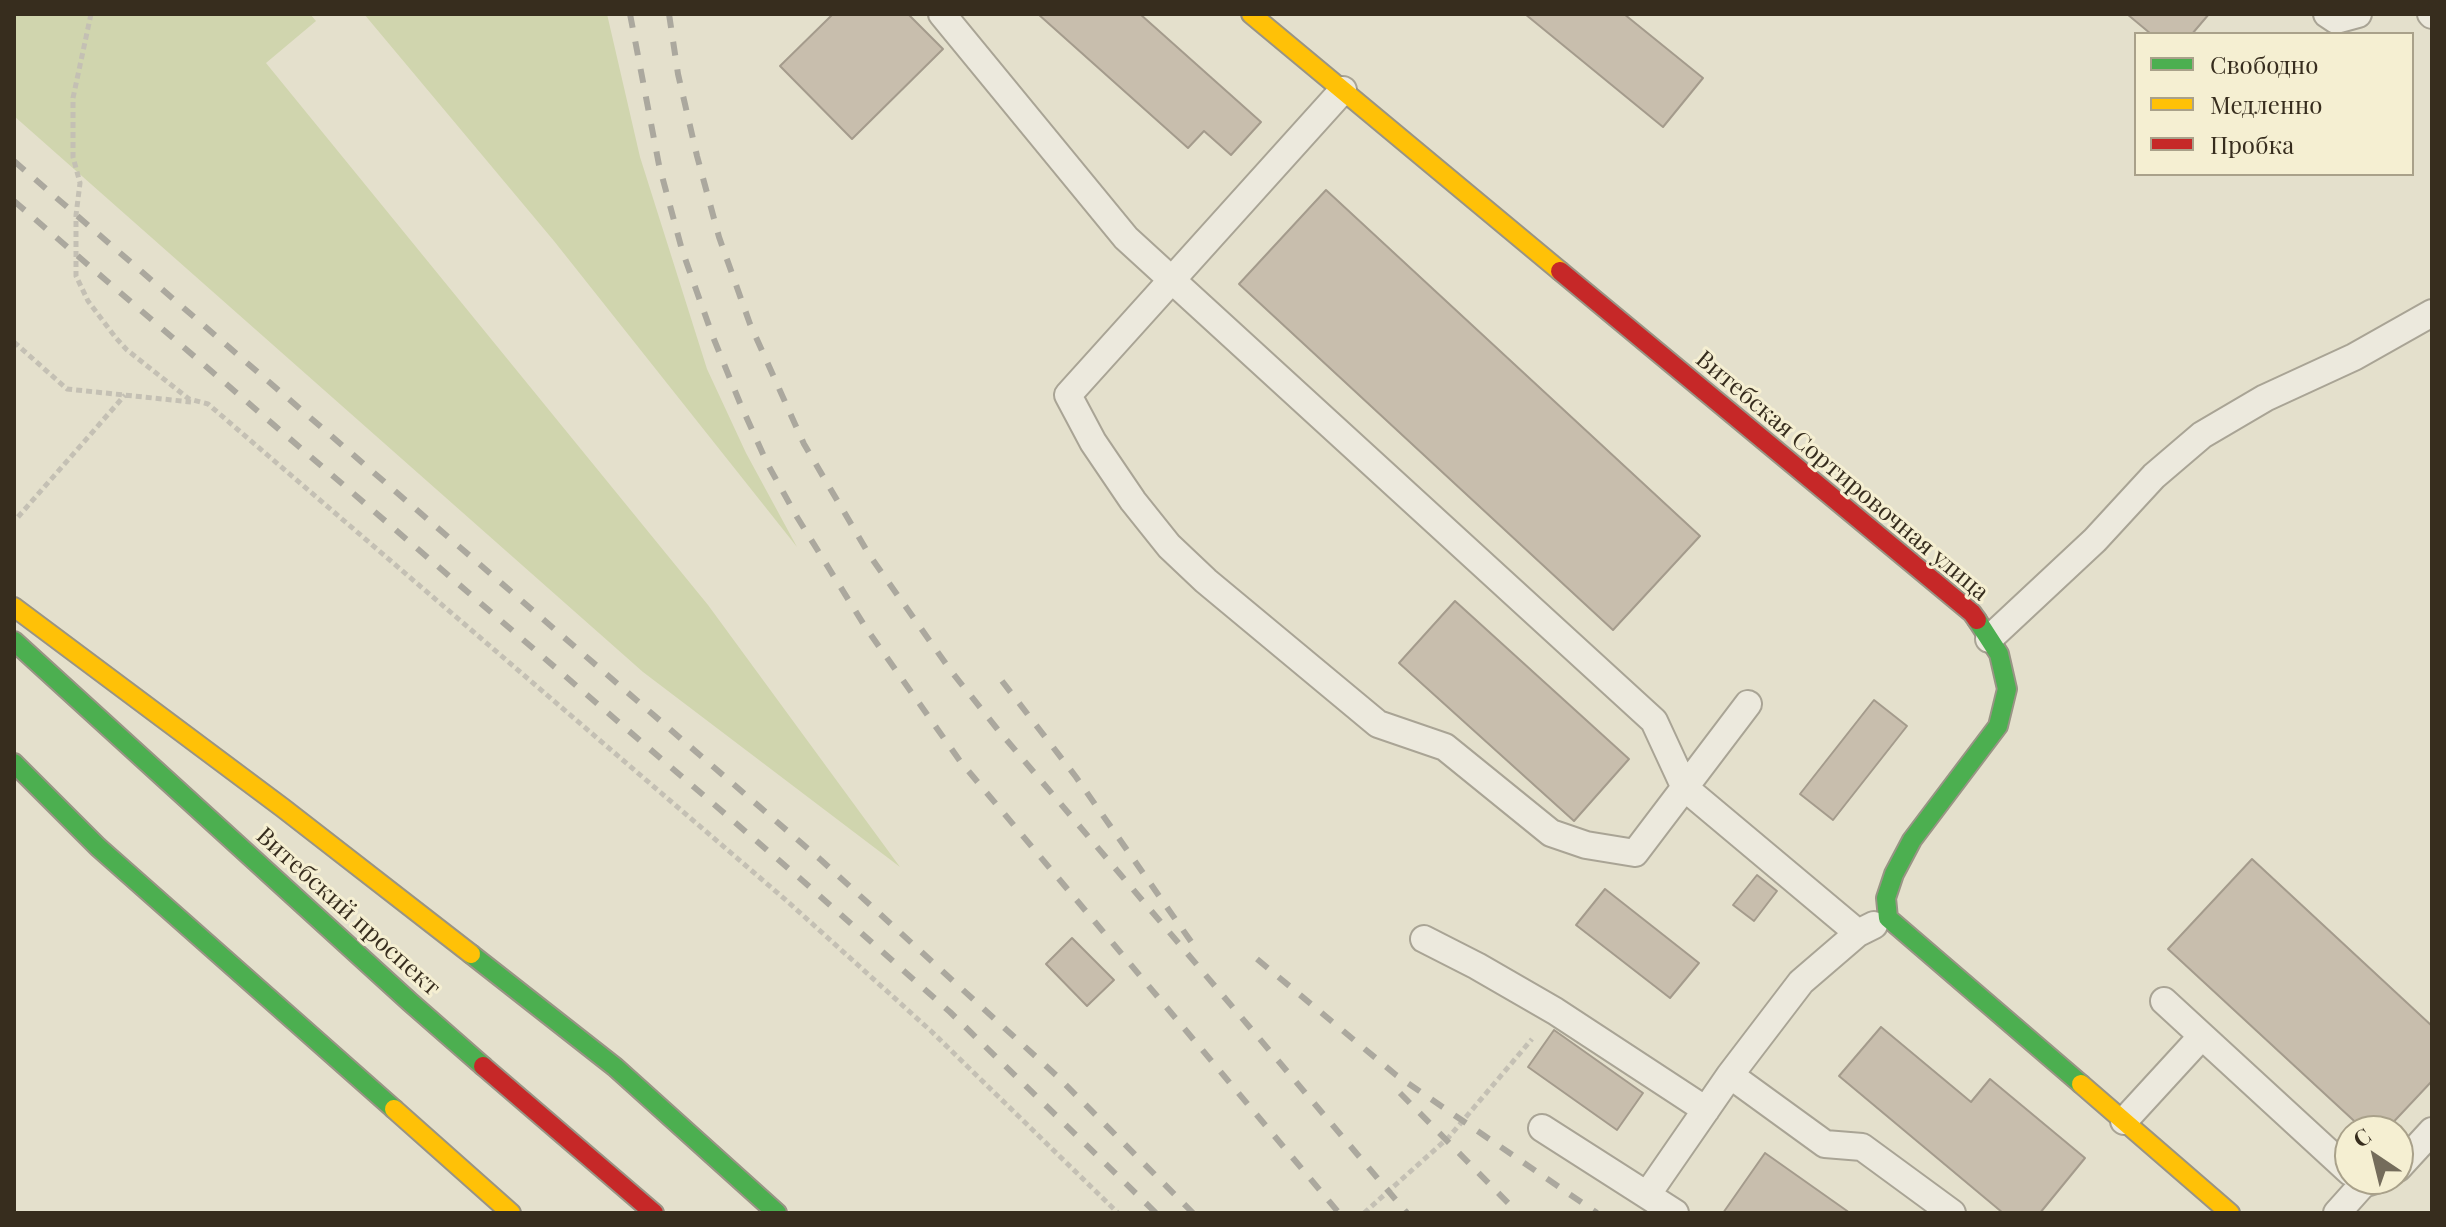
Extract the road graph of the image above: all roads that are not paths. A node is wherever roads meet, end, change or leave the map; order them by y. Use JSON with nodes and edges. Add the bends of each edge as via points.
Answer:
{"nodes":[{"id":1,"x":942,"y":14,"type":"edge"},
{"id":2,"x":1252,"y":14,"type":"edge"},
{"id":3,"x":2327,"y":14,"type":"edge"},
{"id":4,"x":2358,"y":14,"type":"edge"},
{"id":5,"x":1343,"y":90,"type":"junction"},
{"id":6,"x":1172,"y":280,"type":"junction"},
{"id":7,"x":2432,"y":313,"type":"edge"},
{"id":8,"x":14,"y":607,"type":"edge"},
{"id":9,"x":1989,"y":639,"type":"junction"},
{"id":10,"x":14,"y":641,"type":"edge"},
{"id":11,"x":1748,"y":704,"type":"dead end"},
{"id":12,"x":14,"y":763,"type":"edge"},
{"id":13,"x":14,"y":781,"type":"edge"},
{"id":14,"x":1685,"y":788,"type":"junction"},
{"id":15,"x":98,"y":847,"type":"junction"},
{"id":16,"x":1888,"y":918,"type":"junction"},
{"id":17,"x":1858,"y":933,"type":"junction"},
{"id":18,"x":1424,"y":939,"type":"dead end"},
{"id":19,"x":2164,"y":1001,"type":"dead end"},
{"id":20,"x":2202,"y":1036,"type":"junction"},
{"id":21,"x":1730,"y":1075,"type":"junction"},
{"id":22,"x":1706,"y":1110,"type":"junction"},
{"id":23,"x":2124,"y":1121,"type":"junction"},
{"id":24,"x":1542,"y":1128,"type":"dead end"},
{"id":25,"x":2432,"y":1131,"type":"edge"},
{"id":26,"x":2414,"y":1151,"type":"edge"},
{"id":27,"x":2334,"y":1154,"type":"edge"},
{"id":28,"x":1647,"y":1195,"type":"junction"},
{"id":29,"x":2350,"y":1195,"type":"edge"},
{"id":30,"x":511,"y":1213,"type":"edge"},
{"id":31,"x":654,"y":1213,"type":"edge"},
{"id":32,"x":777,"y":1213,"type":"edge"},
{"id":33,"x":1675,"y":1213,"type":"edge"},
{"id":34,"x":1952,"y":1213,"type":"edge"},
{"id":35,"x":2230,"y":1213,"type":"edge"},
{"id":36,"x":2337,"y":1213,"type":"edge"}],
"edges":[{"from":1,"to":6,"type":"lane","via":[[1126,238]]},
{"from":2,"to":5,"type":"main road","name":"Витебская Сортировочная улица"},
{"from":3,"to":4,"type":"lane","via":[[2336,20]]},
{"from":5,"to":6,"type":"lane"},
{"from":5,"to":9,"type":"main road","name":"Витебская Сортировочная улица","via":[[1972,613]]},
{"from":6,"to":14,"type":"lane","via":[[1654,721]]},
{"from":6,"to":14,"type":"lane","via":[[1068,395],[1093,442],[1169,546],[1378,724],[1445,747],[1551,833],[1635,853]]},
{"from":7,"to":9,"type":"lane","via":[[2202,435]]},
{"from":8,"to":32,"type":"main road","via":[[615,1067]]},
{"from":9,"to":16,"type":"main road","name":"Витебская Сортировочная улица","via":[[1999,654],[2007,689],[1998,726],[1912,840],[1886,898]]},
{"from":10,"to":31,"type":"main road","name":"Витебский проспект","via":[[410,1002]]},
{"from":11,"to":14,"type":"lane"},
{"from":12,"to":15,"type":"main road"},
{"from":13,"to":15,"type":"main road"},
{"from":14,"to":17,"type":"lane"},
{"from":15,"to":30,"type":"main road"},
{"from":16,"to":17,"type":"lane"},
{"from":16,"to":23,"type":"main road"},
{"from":17,"to":21,"type":"lane","via":[[1801,982]]},
{"from":18,"to":22,"type":"lane","via":[[1555,1011]]},
{"from":19,"to":20,"type":"lane"},
{"from":20,"to":23,"type":"lane"},
{"from":20,"to":27,"type":"lane"},
{"from":21,"to":22,"type":"lane"},
{"from":21,"to":34,"type":"lane","via":[[1825,1144],[1862,1147]]},
{"from":22,"to":28,"type":"lane"},
{"from":23,"to":35,"type":"main road"},
{"from":24,"to":28,"type":"lane"},
{"from":25,"to":26,"type":"lane"},
{"from":28,"to":33,"type":"lane"},
{"from":29,"to":36,"type":"lane"}]}
